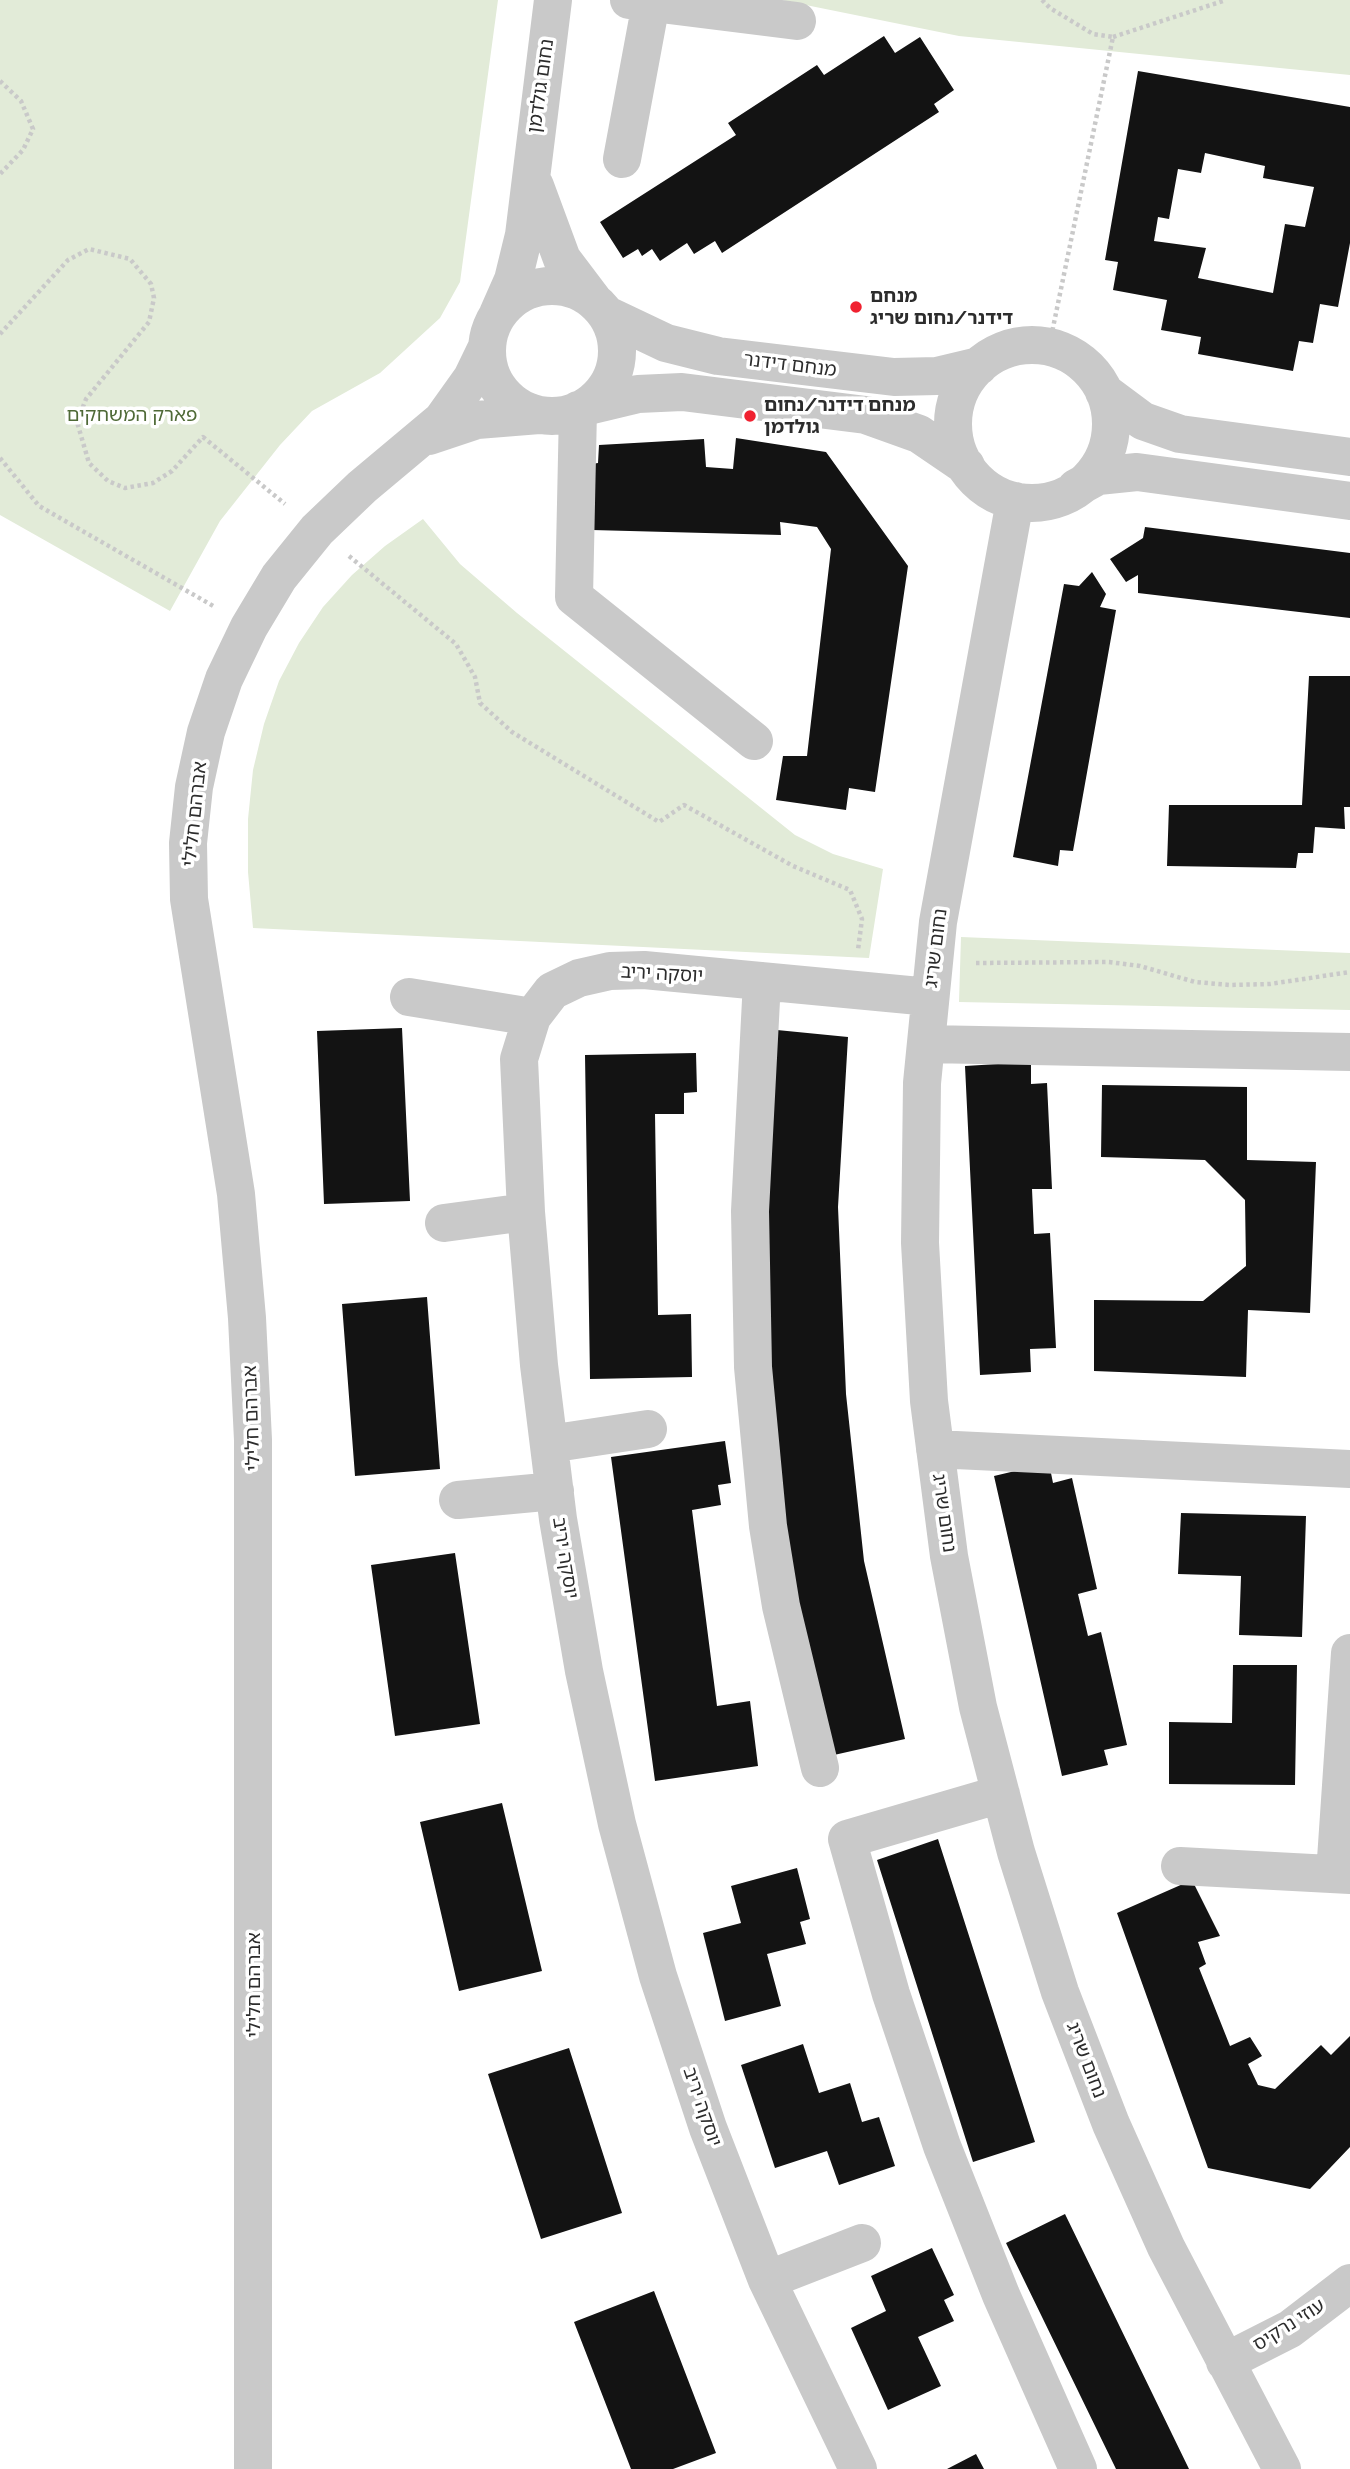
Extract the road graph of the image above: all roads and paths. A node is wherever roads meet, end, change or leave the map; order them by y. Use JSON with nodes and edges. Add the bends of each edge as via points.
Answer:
{"nodes":[{"id":1,"x":553,"y":0,"type":"edge"},
{"id":2,"x":1042,"y":0,"type":"edge"},
{"id":3,"x":1226,"y":0,"type":"edge"},
{"id":4,"x":640,"y":1,"type":"edge"},
{"id":5,"x":797,"y":21,"type":"dead end"},
{"id":6,"x":1113,"y":37,"type":"junction"},
{"id":7,"x":0,"y":81,"type":"edge"},
{"id":8,"x":622,"y":159,"type":"dead end"},
{"id":9,"x":530,"y":171,"type":"junction"},
{"id":10,"x":0,"y":174,"type":"edge"},
{"id":11,"x":600,"y":308,"type":"junction"},
{"id":12,"x":491,"y":333,"type":"junction"},
{"id":13,"x":0,"y":334,"type":"edge"},
{"id":14,"x":1049,"y":347,"type":"junction"},
{"id":15,"x":979,"y":366,"type":"junction"},
{"id":16,"x":1104,"y":392,"type":"junction"},
{"id":17,"x":583,"y":408,"type":"junction"},
{"id":18,"x":539,"y":415,"type":"junction"},
{"id":19,"x":412,"y":446,"type":"junction"},
{"id":20,"x":1350,"y":457,"type":"edge"},
{"id":21,"x":0,"y":458,"type":"edge"},
{"id":22,"x":966,"y":466,"type":"junction"},
{"id":23,"x":1075,"y":489,"type":"junction"},
{"id":24,"x":1015,"y":501,"type":"junction"},
{"id":25,"x":1350,"y":501,"type":"edge"},
{"id":26,"x":317,"y":530,"type":"junction"},
{"id":27,"x":249,"y":627,"type":"junction"},
{"id":28,"x":754,"y":741,"type":"dead end"},
{"id":29,"x":1350,"y":972,"type":"edge"},
{"id":30,"x":932,"y":980,"type":"junction"},
{"id":31,"x":762,"y":981,"type":"junction"},
{"id":32,"x":852,"y":989,"type":"junction"},
{"id":33,"x":409,"y":997,"type":"dead end"},
{"id":34,"x":532,"y":1017,"type":"junction"},
{"id":35,"x":926,"y":1044,"type":"junction"},
{"id":36,"x":1350,"y":1052,"type":"edge"},
{"id":37,"x":526,"y":1212,"type":"junction"},
{"id":38,"x":444,"y":1223,"type":"dead end"},
{"id":39,"x":648,"y":1429,"type":"dead end"},
{"id":40,"x":549,"y":1444,"type":"junction"},
{"id":41,"x":935,"y":1449,"type":"junction"},
{"id":42,"x":1350,"y":1469,"type":"edge"},
{"id":43,"x":555,"y":1491,"type":"junction"},
{"id":44,"x":458,"y":1500,"type":"dead end"},
{"id":45,"x":1350,"y":1653,"type":"edge"},
{"id":46,"x":820,"y":1768,"type":"dead end"},
{"id":47,"x":1001,"y":1794,"type":"junction"},
{"id":48,"x":1180,"y":1866,"type":"dead end"},
{"id":49,"x":1343,"y":1875,"type":"edge"},
{"id":50,"x":862,"y":2243,"type":"dead end"},
{"id":51,"x":767,"y":2280,"type":"junction"},
{"id":52,"x":1350,"y":2283,"type":"edge"},
{"id":53,"x":1225,"y":2361,"type":"junction"},
{"id":54,"x":253,"y":2469,"type":"edge"},
{"id":55,"x":858,"y":2469,"type":"edge"},
{"id":56,"x":1078,"y":2469,"type":"edge"},
{"id":57,"x":1282,"y":2469,"type":"edge"}],
"edges":[{"from":1,"to":9,"type":"street","name":"נחום גולדמן"},
{"from":2,"to":6,"type":"path","via":[[1093,34]]},
{"from":3,"to":6,"type":"path"},
{"from":4,"to":5,"type":"street"},
{"from":4,"to":8,"type":"street"},
{"from":6,"to":14,"type":"path"},
{"from":7,"to":10,"type":"path","via":[[21,101],[33,129],[23,150]]},
{"from":9,"to":11,"type":"street","name":"נחום גולדמן","via":[[562,259]]},
{"from":9,"to":12,"type":"street","name":"נחום גולדמן","via":[[521,250]]},
{"from":11,"to":12,"type":"street","via":[[575,290],[546,286],[517,296]]},
{"from":11,"to":15,"type":"street","name":"מנחם דידנר","via":[[666,343],[718,356],[894,377],[937,376]]},
{"from":11,"to":17,"type":"street","via":[[615,335],[616,365],[603,392]]},
{"from":12,"to":18,"type":"street","via":[[492,377],[504,395]]},
{"from":12,"to":19,"type":"street","name":"אברהם חלילי","via":[[459,400]]},
{"from":13,"to":26,"type":"path","via":[[68,261],[89,249],[130,259],[151,284],[154,298],[149,322],[86,400],[76,422],[89,463],[108,481],[125,488],[153,483],[172,471],[204,438]]},
{"from":14,"to":15,"type":"street","via":[[1012,347]]},
{"from":14,"to":16,"type":"street","via":[[1081,362]]},
{"from":15,"to":22,"type":"street","via":[[963,385],[955,408],[956,444]]},
{"from":16,"to":20,"type":"street","via":[[1143,421],[1180,434]]},
{"from":16,"to":23,"type":"street","via":[[1109,440],[1094,473]]},
{"from":17,"to":18,"type":"street"},
{"from":17,"to":22,"type":"street","name":"מנחם דידנר","via":[[638,394],[682,392],[866,415],[908,428]]},
{"from":17,"to":28,"type":"street","via":[[574,597]]},
{"from":18,"to":19,"type":"street","name":"אברהם חלילי","via":[[477,420],[442,430]]},
{"from":19,"to":26,"type":"street","name":"אברהם חלילי"},
{"from":21,"to":27,"type":"path","via":[[39,506]]},
{"from":22,"to":24,"type":"street","via":[[982,485]]},
{"from":23,"to":24,"type":"street","via":[[1052,500]]},
{"from":23,"to":25,"type":"street","via":[[1098,476],[1137,472]]},
{"from":24,"to":30,"type":"street","name":"נחום שריג","via":[[938,922]]},
{"from":26,"to":27,"type":"street","name":"אברהם חלילי","via":[[279,577]]},
{"from":26,"to":32,"type":"path","via":[[456,644],[475,677],[480,703],[512,732],[659,822],[684,805],[793,866],[850,890],[862,919]]},
{"from":27,"to":54,"type":"street","name":"אברהם חלילי","via":[[206,732],[188,843],[196,956],[236,1194],[251,1380],[255,1499]]},
{"from":29,"to":30,"type":"path","via":[[1230,985],[1195,982],[1109,962]]},
{"from":30,"to":32,"type":"street","name":"יוסקה יריב"},
{"from":30,"to":35,"type":"street","name":"נחום שריג"},
{"from":31,"to":32,"type":"street","name":"יוסקה יריב"},
{"from":31,"to":34,"type":"street","name":"יוסקה יריב","via":[[610,971],[565,983]]},
{"from":31,"to":46,"type":"street","via":[[750,1211],[755,1394],[781,1606]]},
{"from":33,"to":34,"type":"street"},
{"from":34,"to":37,"type":"street","name":"יוסקה יריב","via":[[519,1059]]},
{"from":35,"to":36,"type":"street"},
{"from":35,"to":41,"type":"street","name":"נחום שריג","via":[[920,1243]]},
{"from":37,"to":38,"type":"street"},
{"from":37,"to":40,"type":"street","name":"יוסקה יריב"},
{"from":39,"to":40,"type":"street"},
{"from":40,"to":43,"type":"street","name":"יוסקה יריב"},
{"from":41,"to":42,"type":"street"},
{"from":41,"to":47,"type":"street","name":"נחום שריג","via":[[949,1556],[978,1707]]},
{"from":43,"to":44,"type":"street"},
{"from":43,"to":51,"type":"street","name":"יוסקה יריב","via":[[584,1671],[617,1824],[657,1976],[708,2128]]},
{"from":45,"to":49,"type":"street"},
{"from":47,"to":53,"type":"street","name":"נחום שריג","via":[[1060,1992],[1111,2124],[1166,2247]]},
{"from":47,"to":56,"type":"street","via":[[846,1839],[942,2146]]},
{"from":48,"to":49,"type":"street"},
{"from":50,"to":51,"type":"street"},
{"from":51,"to":55,"type":"street","name":"יוסקה יריב"},
{"from":52,"to":53,"type":"street","name":"עוזי נרקיס","via":[[1290,2329]]},
{"from":53,"to":57,"type":"street","name":"נחום שריג"}]}
